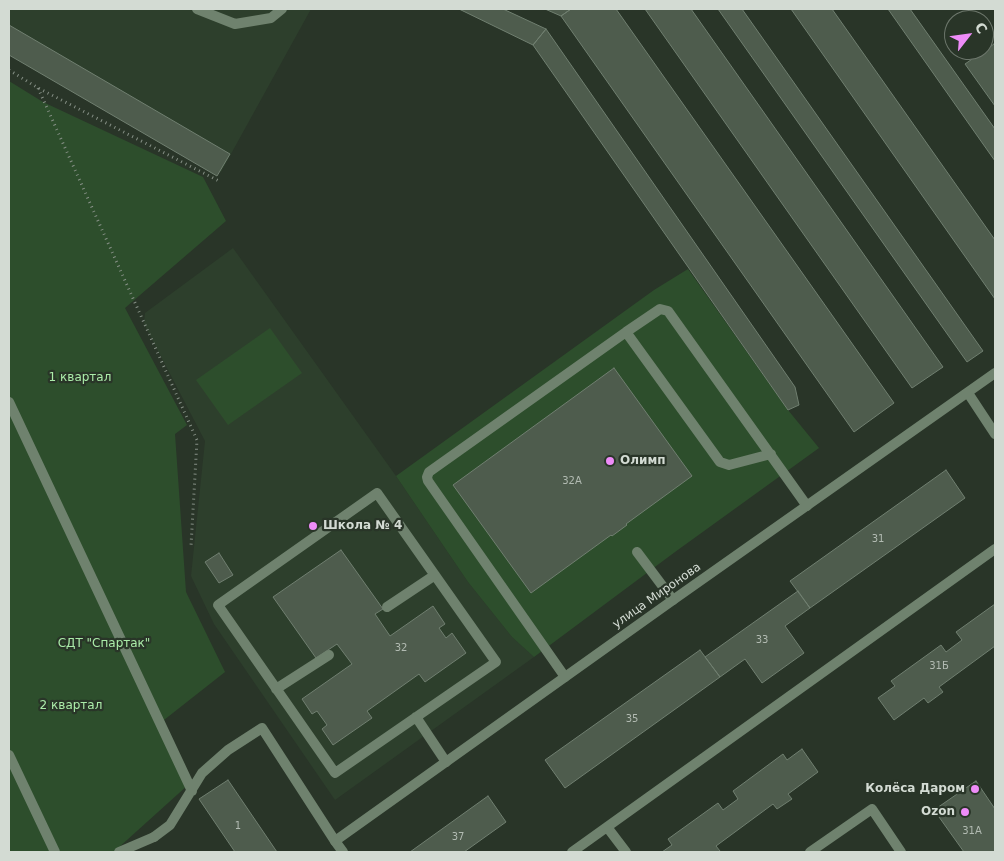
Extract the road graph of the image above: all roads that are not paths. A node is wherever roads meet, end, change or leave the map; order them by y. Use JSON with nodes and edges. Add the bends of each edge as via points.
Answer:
{"nodes":[{"id":1,"x":197,"y":9,"type":"edge"},
{"id":2,"x":282,"y":9,"type":"edge"},
{"id":3,"x":626,"y":332,"type":"junction"},
{"id":4,"x":995,"y":374,"type":"edge"},
{"id":5,"x":968,"y":393,"type":"junction"},
{"id":6,"x":9,"y":402,"type":"edge"},
{"id":7,"x":995,"y":434,"type":"edge"},
{"id":8,"x":770,"y":454,"type":"junction"},
{"id":9,"x":807,"y":506,"type":"junction"},
{"id":10,"x":995,"y":549,"type":"edge"},
{"id":11,"x":637,"y":552,"type":"dead end"},
{"id":12,"x":435,"y":575,"type":"junction"},
{"id":13,"x":673,"y":600,"type":"junction"},
{"id":14,"x":387,"y":607,"type":"dead end"},
{"id":15,"x":329,"y":655,"type":"dead end"},
{"id":16,"x":565,"y":677,"type":"junction"},
{"id":17,"x":276,"y":689,"type":"junction"},
{"id":18,"x":416,"y":717,"type":"junction"},
{"id":19,"x":9,"y":755,"type":"edge"},
{"id":20,"x":446,"y":762,"type":"junction"},
{"id":21,"x":192,"y":791,"type":"junction"},
{"id":22,"x":607,"y":827,"type":"junction"},
{"id":23,"x":335,"y":841,"type":"junction"},
{"id":24,"x":54,"y":852,"type":"edge"},
{"id":25,"x":119,"y":852,"type":"edge"},
{"id":26,"x":343,"y":852,"type":"edge"},
{"id":27,"x":572,"y":852,"type":"edge"},
{"id":28,"x":626,"y":852,"type":"edge"},
{"id":29,"x":810,"y":852,"type":"edge"},
{"id":30,"x":902,"y":852,"type":"edge"}],
"edges":[{"from":1,"to":2,"type":"street","via":[[235,24],[271,18]]},
{"from":3,"to":8,"type":"street","via":[[720,462],[730,465]]},
{"from":3,"to":8,"type":"street","via":[[660,309],[668,311]]},
{"from":3,"to":16,"type":"street","via":[[430,472],[427,478]]},
{"from":4,"to":5,"type":"street","name":"улица Миронова"},
{"from":5,"to":7,"type":"street"},
{"from":5,"to":9,"type":"street","name":"улица Миронова"},
{"from":6,"to":21,"type":"street"},
{"from":8,"to":9,"type":"street"},
{"from":9,"to":13,"type":"street","name":"улица Миронова"},
{"from":10,"to":22,"type":"street"},
{"from":11,"to":13,"type":"street"},
{"from":12,"to":14,"type":"street"},
{"from":12,"to":17,"type":"street","via":[[377,493],[218,605]]},
{"from":12,"to":18,"type":"street","via":[[496,662]]},
{"from":13,"to":16,"type":"street","name":"улица Миронова"},
{"from":15,"to":17,"type":"street"},
{"from":16,"to":20,"type":"street","name":"улица Миронова"},
{"from":17,"to":18,"type":"street","via":[[335,773]]},
{"from":18,"to":20,"type":"street"},
{"from":19,"to":24,"type":"street"},
{"from":20,"to":23,"type":"street","name":"улица Миронова"},
{"from":21,"to":23,"type":"street","via":[[202,773],[228,750],[262,728]]},
{"from":21,"to":25,"type":"street","via":[[170,825],[154,837]]},
{"from":22,"to":27,"type":"street"},
{"from":22,"to":28,"type":"street"},
{"from":23,"to":26,"type":"street"},
{"from":29,"to":30,"type":"street","via":[[872,809]]}]}
